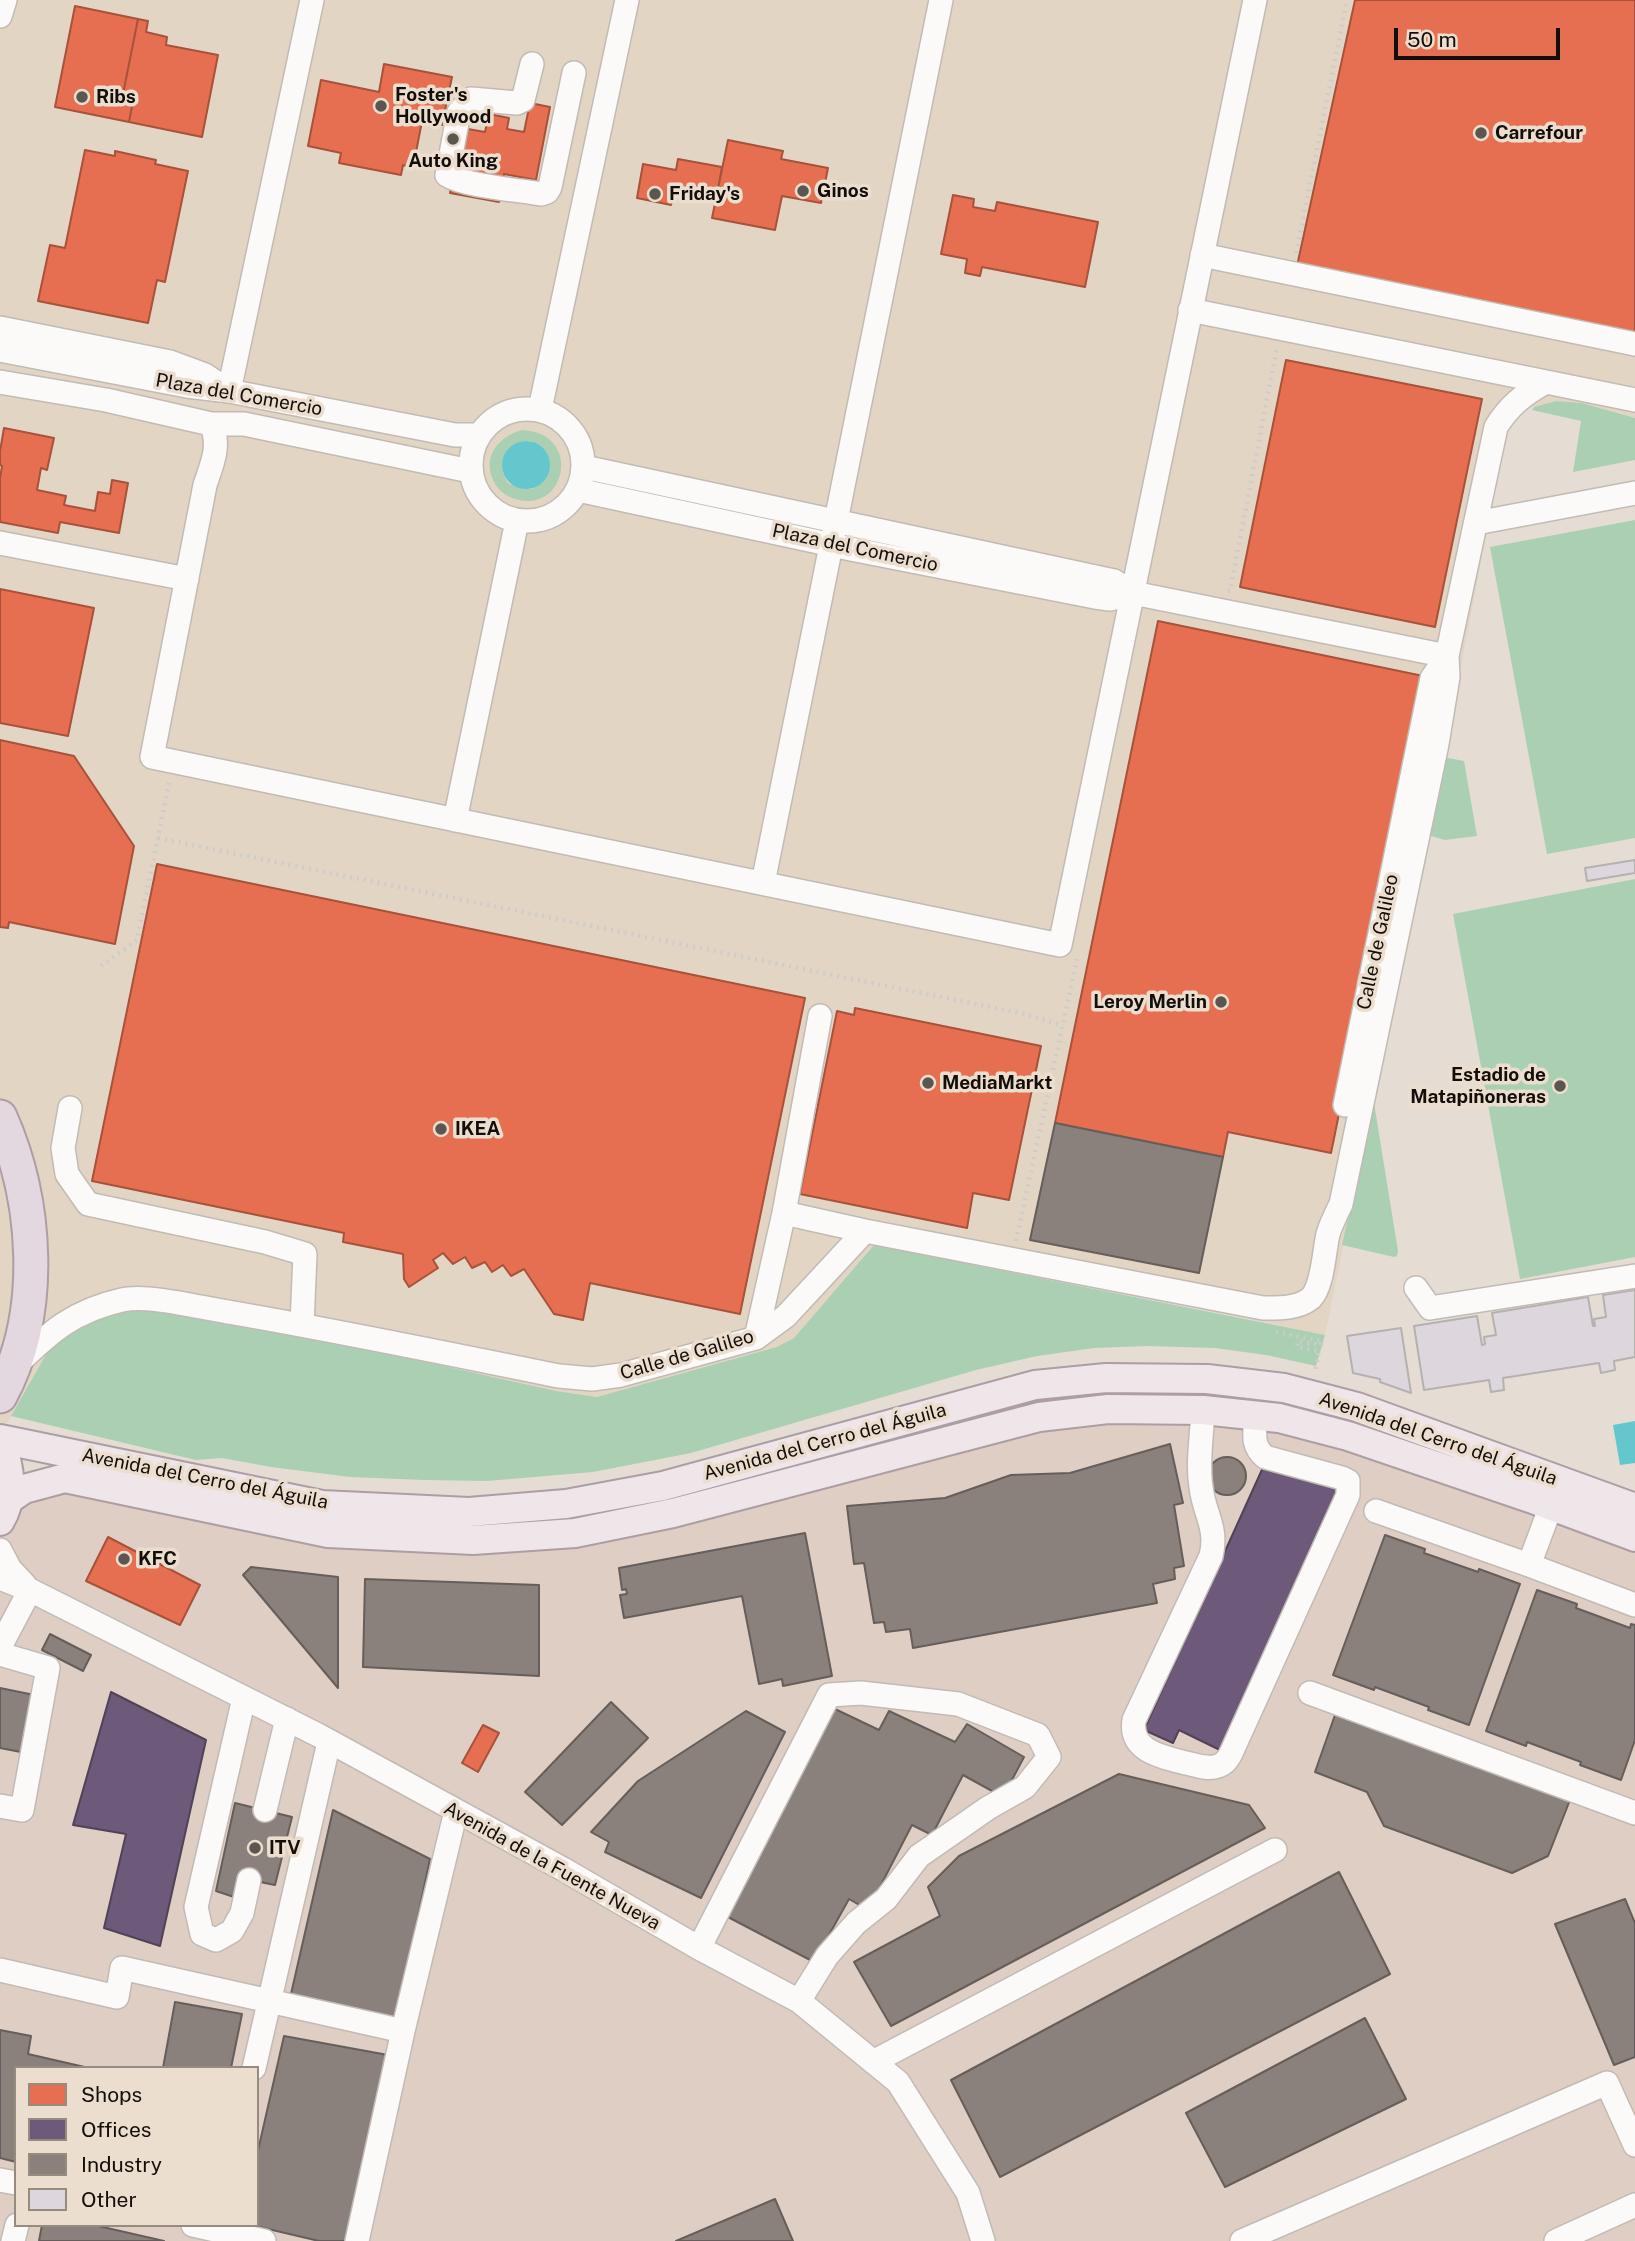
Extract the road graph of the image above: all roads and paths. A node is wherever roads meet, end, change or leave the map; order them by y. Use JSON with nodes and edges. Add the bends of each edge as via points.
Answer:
{"nodes":[{"id":1,"x":5,"y":0,"type":"edge"},
{"id":2,"x":312,"y":0,"type":"edge"},
{"id":3,"x":627,"y":0,"type":"edge"},
{"id":4,"x":941,"y":0,"type":"edge"},
{"id":5,"x":1255,"y":0,"type":"edge"},
{"id":6,"x":1347,"y":0,"type":"edge"},
{"id":7,"x":0,"y":16,"type":"edge"},
{"id":8,"x":532,"y":64,"type":"dead end"},
{"id":9,"x":573,"y":72,"type":"dead end"},
{"id":10,"x":1202,"y":255,"type":"junction"},
{"id":11,"x":1292,"y":273,"type":"junction"},
{"id":12,"x":1190,"y":310,"type":"junction"},
{"id":13,"x":0,"y":328,"type":"edge"},
{"id":14,"x":1280,"y":329,"type":"junction"},
{"id":15,"x":1635,"y":344,"type":"edge"},
{"id":16,"x":0,"y":350,"type":"edge"},
{"id":17,"x":0,"y":357,"type":"edge"},
{"id":18,"x":1544,"y":383,"type":"junction"},
{"id":19,"x":4,"y":387,"type":"edge"},
{"id":20,"x":229,"y":391,"type":"junction"},
{"id":21,"x":1635,"y":401,"type":"edge"},
{"id":22,"x":540,"y":410,"type":"junction"},
{"id":23,"x":211,"y":424,"type":"junction"},
{"id":24,"x":244,"y":424,"type":"junction"},
{"id":25,"x":479,"y":435,"type":"junction"},
{"id":26,"x":584,"y":467,"type":"junction"},
{"id":27,"x":470,"y":471,"type":"junction"},
{"id":28,"x":578,"y":490,"type":"junction"},
{"id":29,"x":1635,"y":493,"type":"edge"},
{"id":30,"x":835,"y":520,"type":"junction"},
{"id":31,"x":517,"y":521,"type":"junction"},
{"id":32,"x":1476,"y":523,"type":"junction"},
{"id":33,"x":0,"y":543,"type":"edge"},
{"id":34,"x":830,"y":544,"type":"junction"},
{"id":35,"x":187,"y":579,"type":"junction"},
{"id":36,"x":1218,"y":589,"type":"dead end"},
{"id":37,"x":1133,"y":593,"type":"junction"},
{"id":38,"x":1447,"y":656,"type":"junction"},
{"id":39,"x":455,"y":820,"type":"junction"},
{"id":40,"x":158,"y":838,"type":"dead end"},
{"id":41,"x":763,"y":883,"type":"junction"},
{"id":42,"x":1060,"y":945,"type":"junction"},
{"id":43,"x":820,"y":1016,"type":"dead end"},
{"id":44,"x":1062,"y":1025,"type":"junction"},
{"id":45,"x":71,"y":1108,"type":"dead end"},
{"id":46,"x":0,"y":1117,"type":"edge"},
{"id":47,"x":784,"y":1213,"type":"junction"},
{"id":48,"x":865,"y":1231,"type":"junction"},
{"id":49,"x":1012,"y":1259,"type":"junction"},
{"id":50,"x":1635,"y":1276,"type":"edge"},
{"id":51,"x":1416,"y":1288,"type":"dead end"},
{"id":52,"x":302,"y":1325,"type":"junction"},
{"id":53,"x":756,"y":1338,"type":"junction"},
{"id":54,"x":7,"y":1382,"type":"edge"},
{"id":55,"x":1203,"y":1410,"type":"junction"},
{"id":56,"x":1256,"y":1416,"type":"junction"},
{"id":57,"x":0,"y":1441,"type":"edge"},
{"id":58,"x":1550,"y":1506,"type":"junction"},
{"id":59,"x":1635,"y":1508,"type":"edge"},
{"id":60,"x":4,"y":1511,"type":"edge"},
{"id":61,"x":1376,"y":1511,"type":"dead end"},
{"id":62,"x":1635,"y":1537,"type":"edge"},
{"id":63,"x":0,"y":1550,"type":"edge"},
{"id":64,"x":1529,"y":1564,"type":"junction"},
{"id":65,"x":0,"y":1578,"type":"edge"},
{"id":66,"x":30,"y":1590,"type":"junction"},
{"id":67,"x":1635,"y":1605,"type":"edge"},
{"id":68,"x":0,"y":1647,"type":"edge"},
{"id":69,"x":0,"y":1654,"type":"edge"},
{"id":70,"x":1310,"y":1693,"type":"dead end"},
{"id":71,"x":244,"y":1698,"type":"junction"},
{"id":72,"x":287,"y":1719,"type":"junction"},
{"id":73,"x":329,"y":1742,"type":"junction"},
{"id":74,"x":0,"y":1805,"type":"edge"},
{"id":75,"x":265,"y":1810,"type":"dead end"},
{"id":76,"x":456,"y":1811,"type":"junction"},
{"id":77,"x":1635,"y":1813,"type":"edge"},
{"id":78,"x":1275,"y":1850,"type":"dead end"},
{"id":79,"x":249,"y":1880,"type":"dead end"},
{"id":80,"x":699,"y":1948,"type":"junction"},
{"id":81,"x":0,"y":1970,"type":"edge"},
{"id":82,"x":269,"y":2000,"type":"junction"},
{"id":83,"x":799,"y":2001,"type":"junction"},
{"id":84,"x":403,"y":2031,"type":"junction"},
{"id":85,"x":873,"y":2062,"type":"junction"},
{"id":86,"x":254,"y":2066,"type":"edge"},
{"id":87,"x":1635,"y":2145,"type":"edge"},
{"id":88,"x":1635,"y":2205,"type":"edge"},
{"id":89,"x":200,"y":2227,"type":"edge"},
{"id":90,"x":218,"y":2232,"type":"edge"},
{"id":91,"x":264,"y":2241,"type":"edge"},
{"id":92,"x":357,"y":2241,"type":"edge"},
{"id":93,"x":983,"y":2241,"type":"edge"},
{"id":94,"x":1242,"y":2241,"type":"edge"},
{"id":95,"x":1556,"y":2241,"type":"edge"}],
"edges":[{"from":1,"to":7,"type":"street"},
{"from":2,"to":20,"type":"street"},
{"from":3,"to":22,"type":"street"},
{"from":4,"to":30,"type":"street"},
{"from":5,"to":10,"type":"street"},
{"from":6,"to":11,"type":"path"},
{"from":8,"to":9,"type":"street","via":[[523,100],[471,99],[459,111],[447,175],[547,192]]},
{"from":10,"to":11,"type":"street"},
{"from":10,"to":12,"type":"street"},
{"from":11,"to":15,"type":"street"},
{"from":12,"to":14,"type":"street"},
{"from":12,"to":37,"type":"street"},
{"from":13,"to":20,"type":"street","via":[[170,362],[205,375]]},
{"from":14,"to":18,"type":"street"},
{"from":14,"to":36,"type":"path","via":[[1230,591]]},
{"from":16,"to":20,"type":"street","name":"Plaza del Comercio"},
{"from":17,"to":24,"type":"street","via":[[55,375],[224,413]]},
{"from":18,"to":21,"type":"street"},
{"from":18,"to":32,"type":"street","name":"Calle de Galileo","via":[[1519,398],[1496,427]]},
{"from":19,"to":23,"type":"street","name":"Plaza del Comercio","via":[[106,400]]},
{"from":20,"to":25,"type":"street","name":"Plaza del Comercio","via":[[455,435]]},
{"from":22,"to":25,"type":"street","via":[[505,412]]},
{"from":22,"to":26,"type":"street","via":[[558,417],[572,430]]},
{"from":23,"to":24,"type":"street","name":"Plaza del Comercio"},
{"from":23,"to":35,"type":"street","via":[[215,453]]},
{"from":24,"to":27,"type":"street","name":"Plaza del Comercio"},
{"from":25,"to":27,"type":"street","via":[[471,452]]},
{"from":26,"to":28,"type":"street"},
{"from":26,"to":30,"type":"street","name":"Plaza del Comercio"},
{"from":27,"to":31,"type":"street","via":[[486,504]]},
{"from":28,"to":31,"type":"street","via":[[553,516]]},
{"from":28,"to":34,"type":"street","name":"Plaza del Comercio"},
{"from":29,"to":32,"type":"street"},
{"from":30,"to":34,"type":"street"},
{"from":30,"to":37,"type":"street","name":"Plaza del Comercio","via":[[1114,581]]},
{"from":31,"to":39,"type":"street"},
{"from":32,"to":38,"type":"street","name":"Calle de Galileo"},
{"from":33,"to":35,"type":"street"},
{"from":34,"to":37,"type":"street","name":"Plaza del Comercio","via":[[1095,597]]},
{"from":34,"to":41,"type":"street"},
{"from":35,"to":39,"type":"street","via":[[152,757]]},
{"from":37,"to":38,"type":"street","name":"Plaza del Comercio"},
{"from":37,"to":42,"type":"street"},
{"from":38,"to":49,"type":"street","name":"Calle de Galileo","via":[[1432,678],[1359,1031],[1326,1200],[1328,1233],[1318,1288],[1305,1301],[1263,1308]]},
{"from":39,"to":41,"type":"street"},
{"from":40,"to":44,"type":"path"},
{"from":41,"to":42,"type":"street"},
{"from":42,"to":44,"type":"path","via":[[1079,948]]},
{"from":43,"to":47,"type":"street"},
{"from":44,"to":49,"type":"path"},
{"from":45,"to":52,"type":"street","via":[[63,1148],[67,1174],[88,1204],[305,1254]]},
{"from":46,"to":54,"type":"highway","via":[[12,1143],[30,1226],[25,1322]]},
{"from":47,"to":48,"type":"street"},
{"from":47,"to":53,"type":"street"},
{"from":48,"to":49,"type":"street","name":"Calle de Galileo"},
{"from":48,"to":53,"type":"street","name":"Calle de Galileo","via":[[786,1316]]},
{"from":50,"to":51,"type":"street","via":[[1430,1308]]},
{"from":52,"to":53,"type":"street","name":"Calle de Galileo","via":[[592,1379]]},
{"from":52,"to":54,"type":"street","name":"Calle de Galileo","via":[[125,1299],[84,1311],[51,1332]]},
{"from":55,"to":56,"type":"main road","name":"Avenida del Cerro del Águila"},
{"from":55,"to":56,"type":"street","via":[[1201,1488],[1214,1544],[1133,1729],[1146,1750],[1207,1768],[1223,1764],[1232,1751],[1350,1486],[1342,1478],[1265,1457],[1254,1442]]},
{"from":55,"to":60,"type":"main road","name":"Avenida del Cerro del Águila","via":[[1108,1409],[1039,1417],[814,1478],[575,1533],[473,1540],[328,1533],[65,1478],[24,1489]]},
{"from":56,"to":58,"type":"main road","name":"Avenida del Cerro del Águila","via":[[1348,1436]]},
{"from":57,"to":59,"type":"main road","name":"Avenida del Cerro del Águila","via":[[322,1505],[469,1512],[566,1504],[663,1486],[1035,1385],[1106,1378],[1207,1379],[1284,1388],[1357,1408]]},
{"from":57,"to":60,"type":"main road","via":[[8,1467]]},
{"from":58,"to":62,"type":"main road","name":"Avenida del Cerro del Águila"},
{"from":58,"to":64,"type":"street"},
{"from":61,"to":64,"type":"street"},
{"from":63,"to":66,"type":"street","name":"Avenida de la Fuente Nueva","via":[[9,1569]]},
{"from":64,"to":67,"type":"street"},
{"from":65,"to":66,"type":"street","name":"Avenida de la Fuente Nueva"},
{"from":66,"to":68,"type":"street"},
{"from":66,"to":71,"type":"street","name":"Avenida de la Fuente Nueva"},
{"from":69,"to":74,"type":"street","via":[[48,1668],[22,1810]]},
{"from":70,"to":77,"type":"street"},
{"from":71,"to":72,"type":"street","name":"Avenida de la Fuente Nueva"},
{"from":71,"to":79,"type":"street","via":[[196,1907],[202,1934],[216,1940],[232,1931],[242,1913]]},
{"from":72,"to":73,"type":"street","name":"Avenida de la Fuente Nueva"},
{"from":72,"to":75,"type":"street"},
{"from":73,"to":76,"type":"street","name":"Avenida de la Fuente Nueva"},
{"from":73,"to":82,"type":"street"},
{"from":76,"to":80,"type":"street","name":"Avenida de la Fuente Nueva"},
{"from":76,"to":84,"type":"street"},
{"from":78,"to":85,"type":"street"},
{"from":80,"to":83,"type":"street","name":"Avenida de la Fuente Nueva"},
{"from":80,"to":83,"type":"street","via":[[830,1695],[861,1693],[958,1703],[1038,1735],[1049,1757],[1025,1787],[919,1856],[886,1899],[856,1923],[827,1956]]},
{"from":81,"to":82,"type":"street","via":[[117,1997],[122,1968]]},
{"from":82,"to":84,"type":"street"},
{"from":82,"to":86,"type":"street"},
{"from":83,"to":85,"type":"street","name":"Avenida de la Fuente Nueva"},
{"from":84,"to":92,"type":"street"},
{"from":85,"to":93,"type":"street","name":"Avenida de la Fuente Nueva","via":[[898,2082],[968,2193]]},
{"from":87,"to":94,"type":"street","via":[[1607,2082]]},
{"from":88,"to":95,"type":"street"},
{"from":89,"to":90,"type":"street"},
{"from":90,"to":91,"type":"street"}]}
